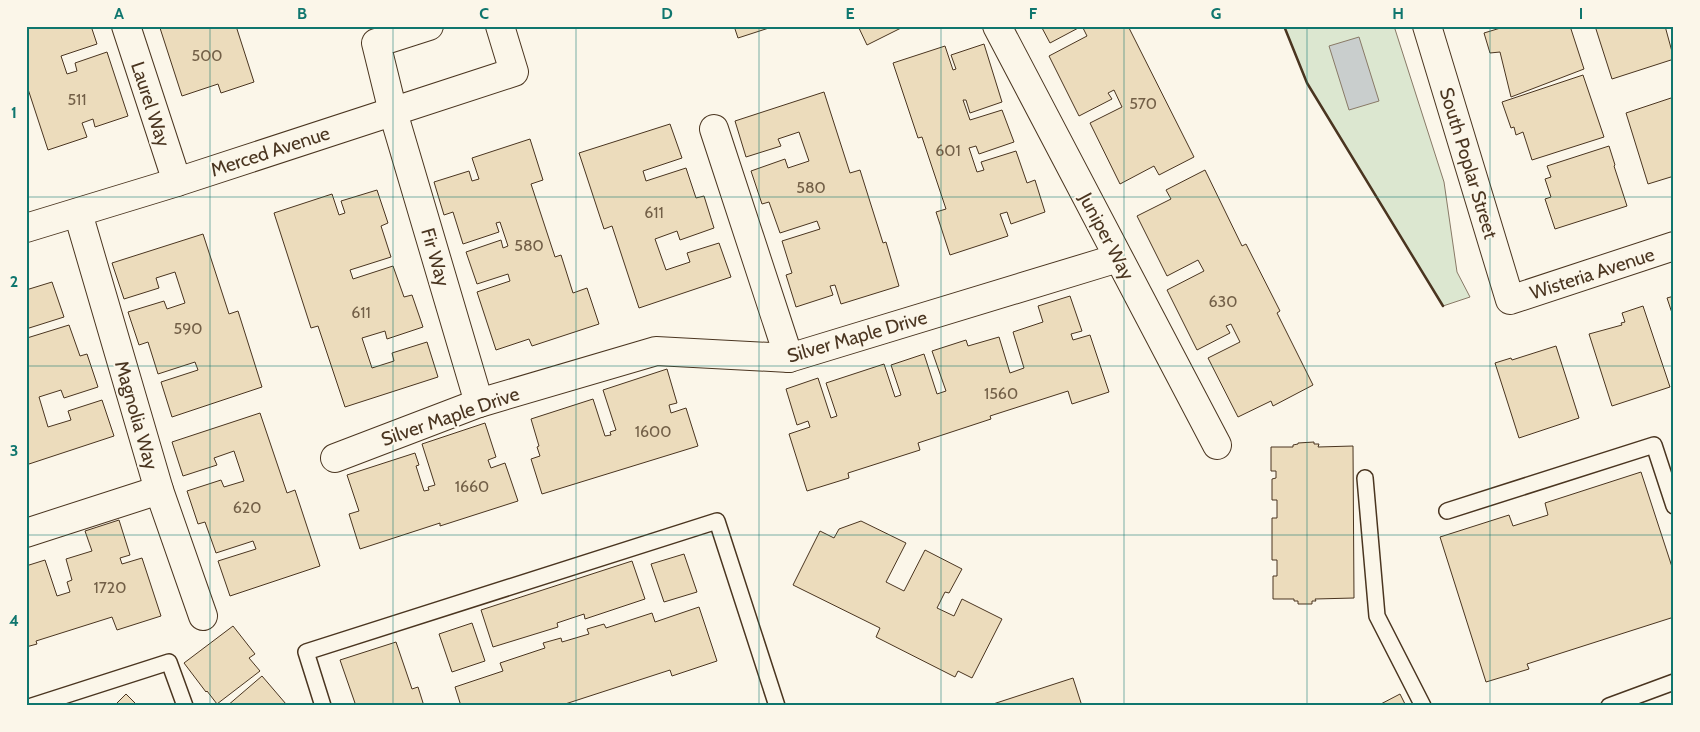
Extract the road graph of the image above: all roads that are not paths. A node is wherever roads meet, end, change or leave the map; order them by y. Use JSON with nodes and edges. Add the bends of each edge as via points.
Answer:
{"nodes":[{"id":1,"x":126,"y":26,"type":"edge"},
{"id":2,"x":429,"y":26,"type":"edge"},
{"id":3,"x":500,"y":26,"type":"edge"},
{"id":4,"x":997,"y":26,"type":"edge"},
{"id":5,"x":1427,"y":26,"type":"edge"},
{"id":6,"x":393,"y":112,"type":"junction"},
{"id":7,"x":714,"y":129,"type":"dead end"},
{"id":8,"x":176,"y":182,"type":"junction"},
{"id":9,"x":78,"y":213,"type":"junction"},
{"id":10,"x":26,"y":228,"type":"edge"},
{"id":11,"x":1674,"y":246,"type":"edge"},
{"id":12,"x":1118,"y":258,"type":"junction"},
{"id":13,"x":1510,"y":300,"type":"joint"},
{"id":14,"x":789,"y":358,"type":"junction"},
{"id":15,"x":479,"y":403,"type":"junction"},
{"id":16,"x":1217,"y":445,"type":"dead end"},
{"id":17,"x":334,"y":458,"type":"dead end"},
{"id":18,"x":1365,"y":478,"type":"dead end"},
{"id":19,"x":159,"y":490,"type":"junction"},
{"id":20,"x":1674,"y":506,"type":"edge"},
{"id":21,"x":1446,"y":511,"type":"dead end"},
{"id":22,"x":26,"y":533,"type":"edge"},
{"id":23,"x":203,"y":616,"type":"dead end"},
{"id":24,"x":1674,"y":682,"type":"edge"},
{"id":25,"x":32,"y":706,"type":"edge"},
{"id":26,"x":185,"y":706,"type":"edge"},
{"id":27,"x":324,"y":706,"type":"edge"},
{"id":28,"x":777,"y":706,"type":"edge"},
{"id":29,"x":1423,"y":706,"type":"edge"},
{"id":30,"x":1609,"y":706,"type":"edge"}],
"edges":[{"from":1,"to":8,"type":"street","name":"Laurel Way"},
{"from":2,"to":6,"type":"street","name":"Fir Way","via":[[376,43]]},
{"from":3,"to":6,"type":"street","name":"Merced Avenue","via":[[514,72]]},
{"from":4,"to":12,"type":"street","name":"Juniper Way"},
{"from":5,"to":13,"type":"street","name":"South Poplar Street"},
{"from":6,"to":8,"type":"street","name":"Merced Avenue"},
{"from":6,"to":15,"type":"street","name":"Fir Way"},
{"from":7,"to":14,"type":"street"},
{"from":8,"to":9,"type":"street","name":"Merced Avenue"},
{"from":9,"to":10,"type":"street","name":"Merced Avenue"},
{"from":9,"to":19,"type":"street","name":"Magnolia Way"},
{"from":11,"to":13,"type":"street","name":"Wisteria Avenue"},
{"from":12,"to":14,"type":"street","name":"Silver Maple Drive"},
{"from":12,"to":16,"type":"street","name":"Juniper Way"},
{"from":14,"to":15,"type":"street","name":"Silver Maple Drive","via":[[656,351]]},
{"from":15,"to":17,"type":"street","name":"Silver Maple Drive"},
{"from":18,"to":29,"type":"lane","via":[[1377,616]]},
{"from":19,"to":22,"type":"street"},
{"from":19,"to":23,"type":"street","name":"Magnolia Way"},
{"from":20,"to":21,"type":"lane","via":[[1654,445]]},
{"from":24,"to":30,"type":"lane"},
{"from":25,"to":26,"type":"lane","via":[[169,662]]},
{"from":27,"to":28,"type":"lane","via":[[306,652],[717,521]]}]}
